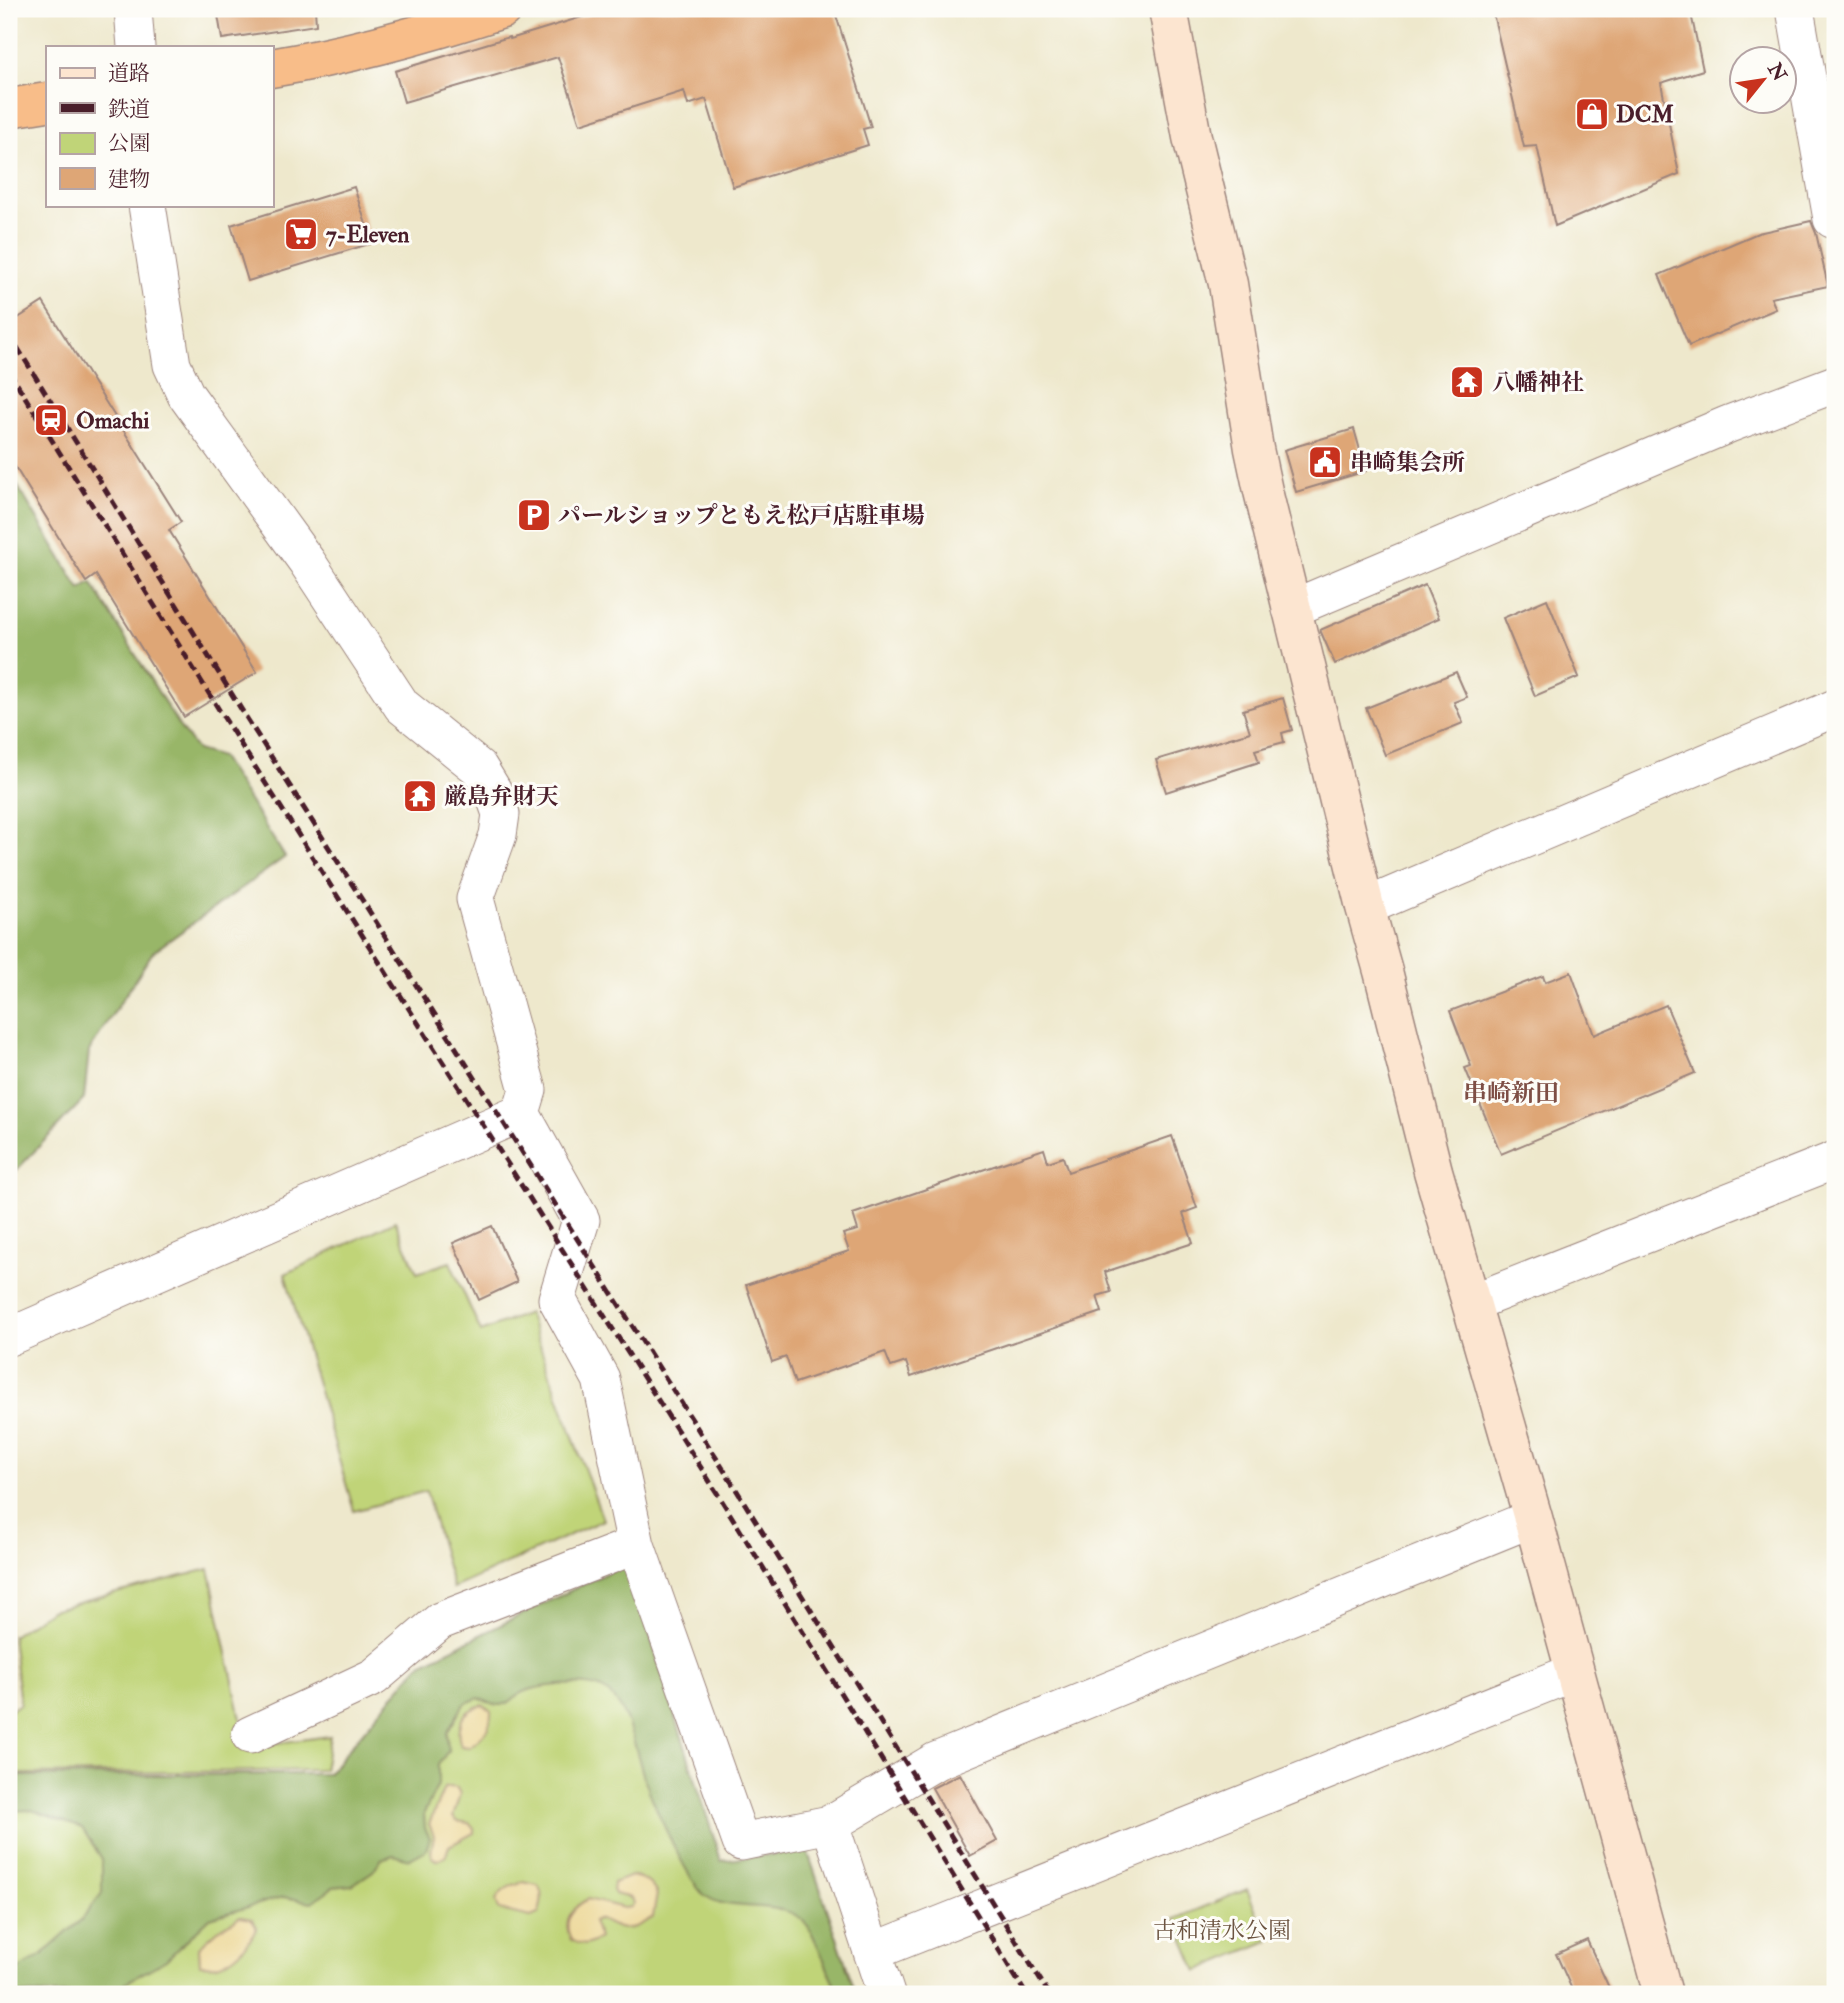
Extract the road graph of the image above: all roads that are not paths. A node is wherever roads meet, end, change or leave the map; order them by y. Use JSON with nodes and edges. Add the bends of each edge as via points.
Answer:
{"nodes":[{"id":1,"x":133,"y":9,"type":"edge"},
{"id":2,"x":502,"y":9,"type":"edge"},
{"id":3,"x":1168,"y":9,"type":"edge"},
{"id":4,"x":1795,"y":9,"type":"edge"},
{"id":5,"x":136,"y":46,"type":"edge"},
{"id":6,"x":273,"y":68,"type":"edge"},
{"id":7,"x":46,"y":102,"type":"edge"},
{"id":8,"x":9,"y":108,"type":"edge"},
{"id":9,"x":1826,"y":132,"type":"edge"},
{"id":10,"x":147,"y":206,"type":"edge"},
{"id":11,"x":1835,"y":219,"type":"edge"},
{"id":12,"x":1835,"y":384,"type":"edge"},
{"id":13,"x":1291,"y":609,"type":"junction"},
{"id":14,"x":1835,"y":708,"type":"edge"},
{"id":15,"x":1364,"y":907,"type":"junction"},
{"id":16,"x":521,"y":1113,"type":"junction"},
{"id":17,"x":1835,"y":1160,"type":"edge"},
{"id":18,"x":1471,"y":1303,"type":"junction"},
{"id":19,"x":9,"y":1337,"type":"edge"},
{"id":20,"x":1534,"y":1518,"type":"junction"},
{"id":21,"x":636,"y":1545,"type":"junction"},
{"id":22,"x":1575,"y":1672,"type":"junction"},
{"id":23,"x":250,"y":1735,"type":"dead end"},
{"id":24,"x":830,"y":1825,"type":"junction"},
{"id":25,"x":872,"y":1952,"type":"junction"},
{"id":26,"x":886,"y":1994,"type":"edge"},
{"id":27,"x":1663,"y":1994,"type":"edge"}],
"edges":[{"from":1,"to":5,"type":"street"},
{"from":2,"to":6,"type":"highway","via":[[356,52]]},
{"from":3,"to":13,"type":"street","via":[[1192,137],[1228,284],[1256,460]]},
{"from":4,"to":9,"type":"street"},
{"from":7,"to":8,"type":"highway"},
{"from":9,"to":11,"type":"street"},
{"from":10,"to":16,"type":"street","via":[[172,365],[186,395],[307,562],[402,706],[479,768],[493,791],[501,814],[498,835],[475,899],[528,1090]]},
{"from":12,"to":13,"type":"street","via":[[1729,424]]},
{"from":13,"to":15,"type":"street"},
{"from":14,"to":15,"type":"street"},
{"from":15,"to":18,"type":"street"},
{"from":16,"to":19,"type":"street"},
{"from":16,"to":21,"type":"street","via":[[582,1220],[558,1299],[601,1379]]},
{"from":17,"to":18,"type":"street"},
{"from":18,"to":20,"type":"street"},
{"from":20,"to":22,"type":"street"},
{"from":20,"to":24,"type":"street","via":[[936,1761]]},
{"from":21,"to":23,"type":"street","via":[[440,1621],[374,1677]]},
{"from":21,"to":24,"type":"street","via":[[741,1842]]},
{"from":22,"to":25,"type":"street"},
{"from":22,"to":27,"type":"street"},
{"from":24,"to":25,"type":"street"},
{"from":25,"to":26,"type":"street"}]}
